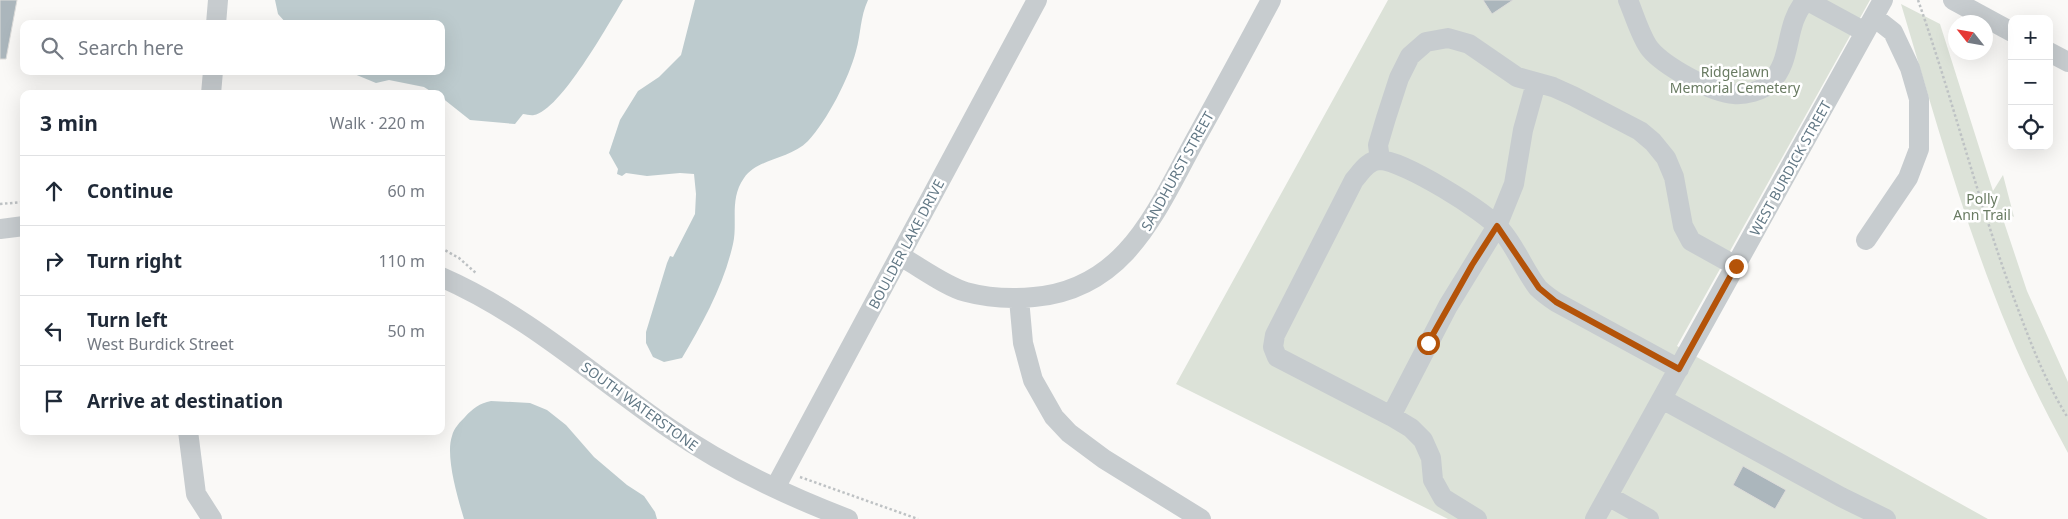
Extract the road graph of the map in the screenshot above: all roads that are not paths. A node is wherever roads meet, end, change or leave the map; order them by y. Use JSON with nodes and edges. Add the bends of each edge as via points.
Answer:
{"nodes":[{"id":1,"x":218,"y":0,"type":"edge"},
{"id":2,"x":1037,"y":0,"type":"edge"},
{"id":3,"x":1271,"y":0,"type":"edge"},
{"id":4,"x":1628,"y":0,"type":"edge"},
{"id":5,"x":1806,"y":0,"type":"edge"},
{"id":6,"x":1953,"y":0,"type":"edge"},
{"id":7,"x":1874,"y":16,"type":"edge"},
{"id":8,"x":216,"y":20,"type":"edge"},
{"id":9,"x":2008,"y":30,"type":"edge"},
{"id":10,"x":2053,"y":54,"type":"edge"},
{"id":11,"x":2068,"y":62,"type":"edge"},
{"id":12,"x":213,"y":75,"type":"edge"},
{"id":13,"x":1536,"y":83,"type":"junction"},
{"id":14,"x":211,"y":90,"type":"edge"},
{"id":15,"x":1380,"y":160,"type":"junction"},
{"id":16,"x":20,"y":226,"type":"edge"},
{"id":17,"x":1497,"y":226,"type":"junction"},
{"id":18,"x":0,"y":229,"type":"edge"},
{"id":19,"x":1866,"y":240,"type":"dead end"},
{"id":20,"x":900,"y":256,"type":"junction"},
{"id":21,"x":1736,"y":266,"type":"junction"},
{"id":22,"x":445,"y":279,"type":"edge"},
{"id":23,"x":1019,"y":299,"type":"junction"},
{"id":24,"x":1679,"y":369,"type":"junction"},
{"id":25,"x":1662,"y":399,"type":"junction"},
{"id":26,"x":1391,"y":416,"type":"junction"},
{"id":27,"x":189,"y":435,"type":"edge"},
{"id":28,"x":779,"y":480,"type":"junction"},
{"id":29,"x":1608,"y":496,"type":"junction"},
{"id":30,"x":212,"y":519,"type":"edge"},
{"id":31,"x":848,"y":519,"type":"edge"},
{"id":32,"x":1201,"y":519,"type":"edge"},
{"id":33,"x":1477,"y":519,"type":"edge"},
{"id":34,"x":1595,"y":519,"type":"edge"},
{"id":35,"x":1649,"y":519,"type":"edge"},
{"id":36,"x":1886,"y":519,"type":"edge"}],
"edges":[{"from":1,"to":8,"type":"street"},
{"from":2,"to":20,"type":"street","name":"BOULDER LAKE DRIVE"},
{"from":3,"to":23,"type":"street","name":"SANDHURST STREET","via":[[1162,202],[1138,240],[1099,277],[1054,295]]},
{"from":4,"to":5,"type":"street","via":[[1649,48],[1662,59],[1714,88],[1734,94],[1757,91],[1770,85],[1781,68],[1797,10]]},
{"from":5,"to":7,"type":"street"},
{"from":6,"to":9,"type":"street"},
{"from":7,"to":19,"type":"street","via":[[1893,32],[1910,68],[1919,99],[1919,149],[1908,178]]},
{"from":7,"to":21,"type":"street","name":"WEST BURDICK STREET"},
{"from":10,"to":11,"type":"street"},
{"from":12,"to":14,"type":"street"},
{"from":13,"to":15,"type":"street","via":[[1517,77],[1469,44],[1448,38],[1426,42],[1410,56],[1399,78],[1378,146]]},
{"from":13,"to":17,"type":"street","via":[[1523,130],[1514,184]]},
{"from":13,"to":21,"type":"street","via":[[1573,96],[1640,131],[1653,142],[1666,158],[1674,177],[1683,226],[1692,242]]},
{"from":15,"to":17,"type":"street","via":[[1441,186]]},
{"from":15,"to":26,"type":"street","via":[[1368,164],[1354,180],[1275,335],[1273,347],[1277,357]]},
{"from":16,"to":18,"type":"street"},
{"from":17,"to":24,"type":"street","via":[[1539,288],[1556,302]]},
{"from":17,"to":26,"type":"street","via":[[1448,306]]},
{"from":20,"to":23,"type":"street","name":"SANDHURST STREET","via":[[965,292]]},
{"from":20,"to":28,"type":"street","name":"BOULDER LAKE DRIVE"},
{"from":21,"to":24,"type":"street","name":"WEST BURDICK STREET"},
{"from":22,"to":28,"type":"street","name":"SOUTH WATERSTONE","via":[[485,298],[535,330],[705,452],[744,474]]},
{"from":23,"to":32,"type":"street","via":[[1023,343],[1033,380],[1054,417],[1069,433],[1104,459]]},
{"from":24,"to":25,"type":"street","name":"WEST BURDICK STREET"},
{"from":25,"to":29,"type":"street","name":"WEST BURDICK STREET"},
{"from":25,"to":36,"type":"street"},
{"from":26,"to":33,"type":"street","via":[[1423,440],[1431,458],[1433,480],[1443,498]]},
{"from":27,"to":30,"type":"street","via":[[196,494]]},
{"from":28,"to":31,"type":"street","name":"SOUTH WATERSTONE"},
{"from":29,"to":34,"type":"street","name":"WEST BURDICK STREET"},
{"from":29,"to":35,"type":"street"}]}
